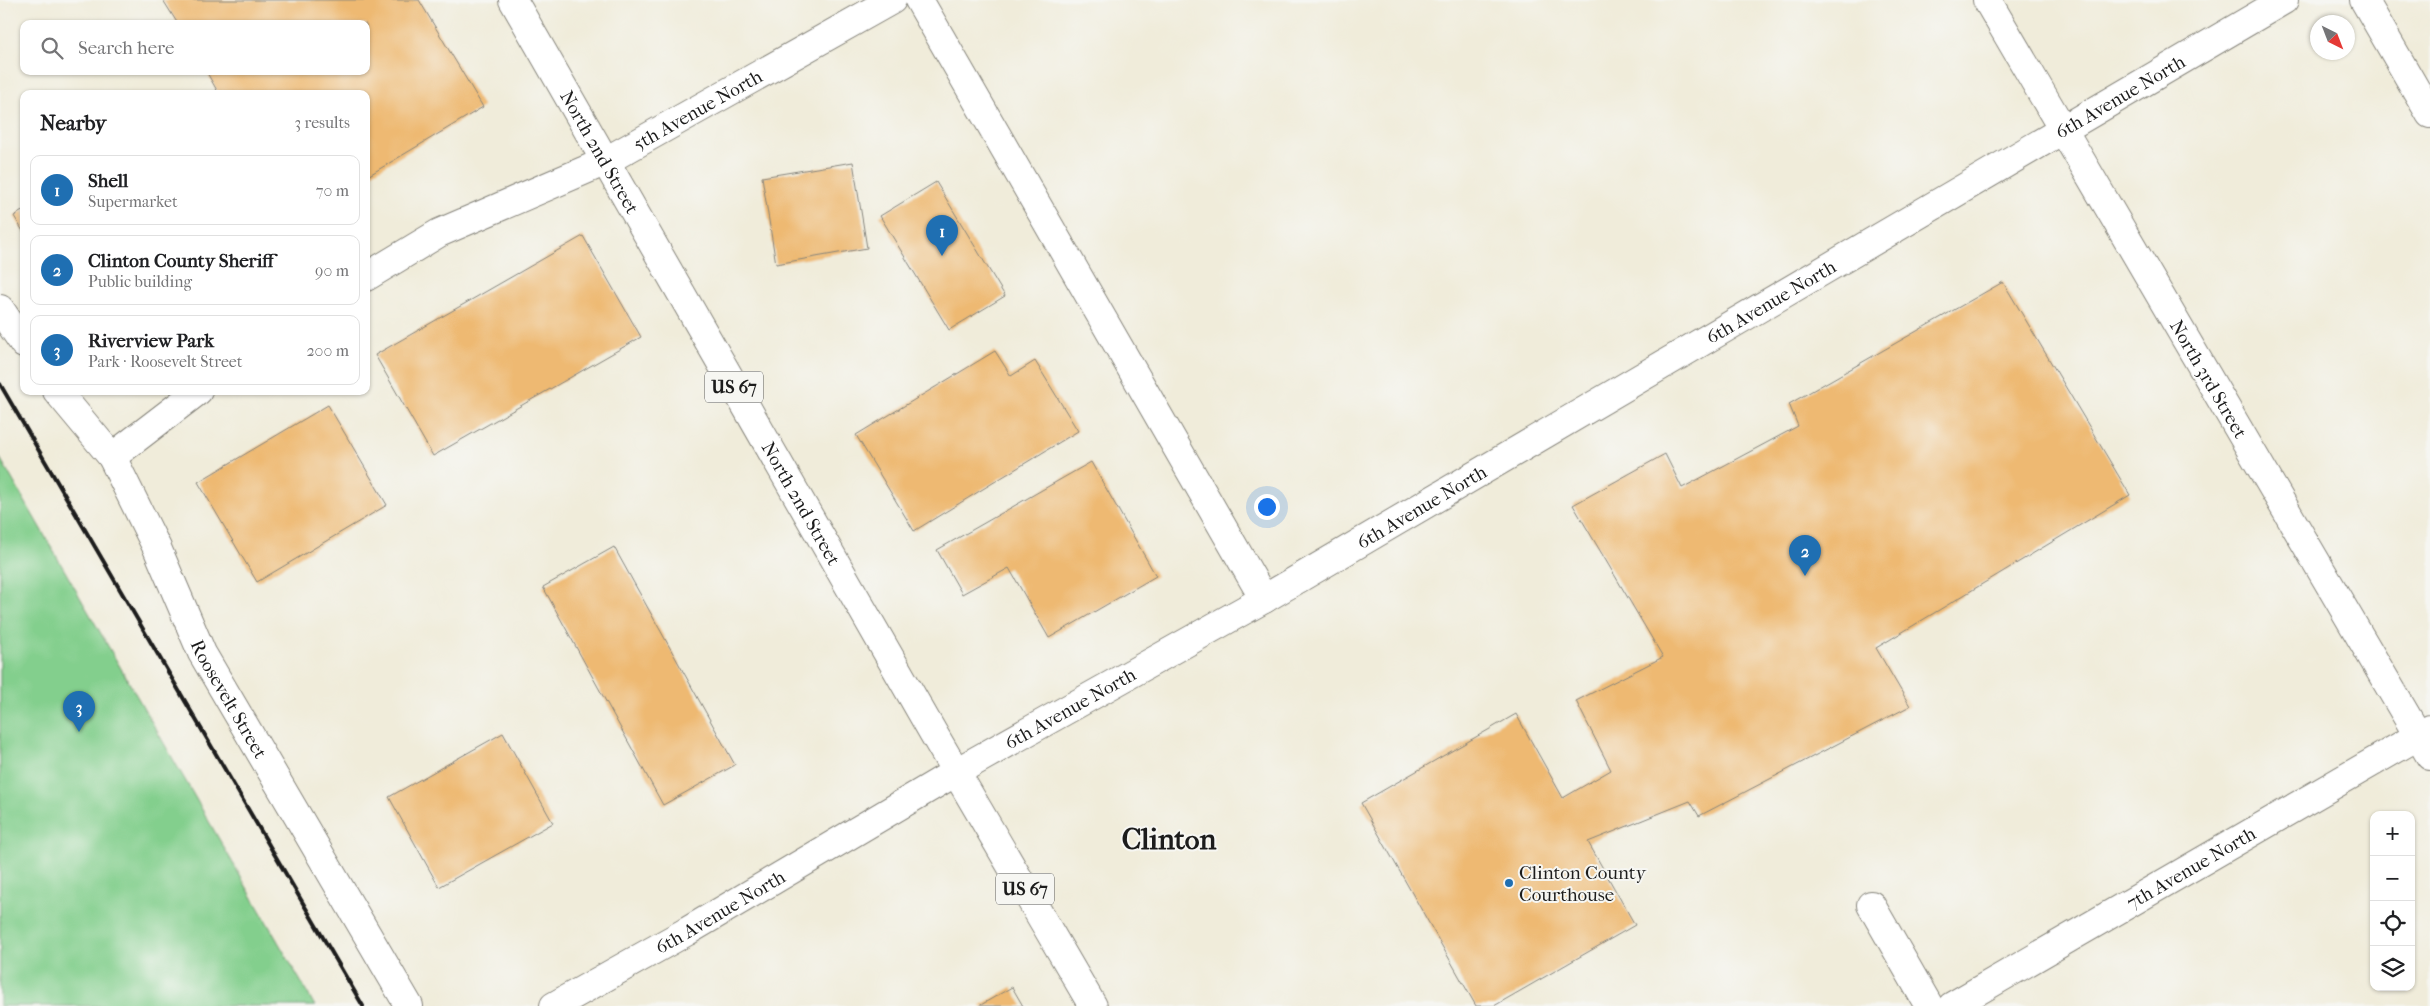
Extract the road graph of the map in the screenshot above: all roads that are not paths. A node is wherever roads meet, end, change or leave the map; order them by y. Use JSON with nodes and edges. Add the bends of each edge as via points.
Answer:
{"nodes":[{"id":1,"x":513,"y":0,"type":"edge"},
{"id":2,"x":892,"y":0,"type":"edge"},
{"id":3,"x":918,"y":0,"type":"edge"},
{"id":4,"x":1987,"y":0,"type":"edge"},
{"id":5,"x":2284,"y":0,"type":"edge"},
{"id":6,"x":2364,"y":0,"type":"edge"},
{"id":7,"x":2430,"y":114,"type":"edge"},
{"id":8,"x":2063,"y":130,"type":"junction"},
{"id":9,"x":604,"y":162,"type":"junction"},
{"id":10,"x":370,"y":275,"type":"edge"},
{"id":11,"x":0,"y":309,"type":"edge"},
{"id":12,"x":20,"y":338,"type":"edge"},
{"id":13,"x":60,"y":395,"type":"edge"},
{"id":14,"x":193,"y":395,"type":"edge"},
{"id":15,"x":112,"y":457,"type":"junction"},
{"id":16,"x":1264,"y":599,"type":"junction"},
{"id":17,"x":2426,"y":740,"type":"edge"},
{"id":18,"x":956,"y":772,"type":"junction"},
{"id":19,"x":1871,"y":905,"type":"dead end"},
{"id":20,"x":409,"y":1006,"type":"edge"},
{"id":21,"x":554,"y":1006,"type":"edge"},
{"id":22,"x":1093,"y":1006,"type":"edge"},
{"id":23,"x":1929,"y":1006,"type":"edge"},
{"id":24,"x":1952,"y":1006,"type":"edge"}],
"edges":[{"from":1,"to":9,"type":"street","name":"North 2nd Street","number":"US 67"},
{"from":2,"to":9,"type":"street","name":"5th Avenue North"},
{"from":3,"to":16,"type":"street"},
{"from":4,"to":8,"type":"street","name":"North 3rd Street"},
{"from":5,"to":8,"type":"street","name":"6th Avenue North"},
{"from":6,"to":7,"type":"street"},
{"from":8,"to":16,"type":"street","name":"6th Avenue North"},
{"from":8,"to":17,"type":"street","name":"North 3rd Street"},
{"from":9,"to":10,"type":"street","name":"5th Avenue North","via":[[439,233]]},
{"from":9,"to":18,"type":"street","name":"North 2nd Street","number":"US 67"},
{"from":11,"to":12,"type":"street"},
{"from":13,"to":15,"type":"street","name":"Roosevelt Street"},
{"from":14,"to":15,"type":"street"},
{"from":15,"to":20,"type":"street","name":"Roosevelt Street","via":[[157,548],[202,653]]},
{"from":16,"to":18,"type":"street","name":"6th Avenue North"},
{"from":17,"to":24,"type":"street","name":"7th Avenue North"},
{"from":18,"to":21,"type":"street","name":"6th Avenue North"},
{"from":18,"to":22,"type":"street","name":"North 2nd Street","number":"US 67"},
{"from":19,"to":23,"type":"street"}]}
